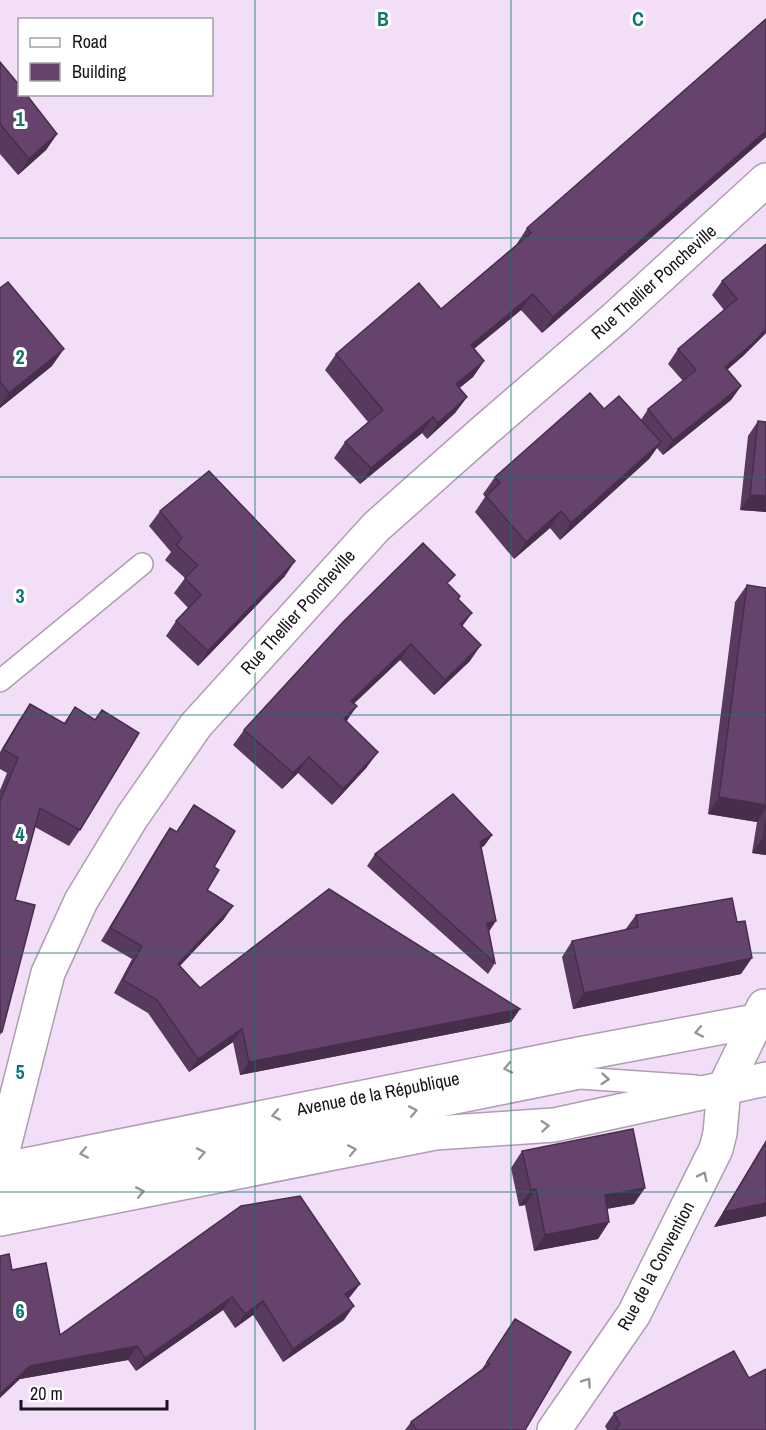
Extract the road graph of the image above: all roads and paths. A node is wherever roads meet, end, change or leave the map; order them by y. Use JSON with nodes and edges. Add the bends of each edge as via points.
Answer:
{"nodes":[{"id":1,"x":766,"y":180,"type":"edge"},
{"id":2,"x":142,"y":564,"type":"dead end"},
{"id":3,"x":0,"y":681,"type":"edge"},
{"id":4,"x":763,"y":1014,"type":"edge"},
{"id":5,"x":766,"y":1079,"type":"edge"},
{"id":6,"x":724,"y":1088,"type":"junction"},
{"id":7,"x":1,"y":1156,"type":"edge"},
{"id":8,"x":0,"y":1194,"type":"edge"},
{"id":9,"x":0,"y":1219,"type":"edge"},
{"id":10,"x":554,"y":1430,"type":"edge"}],
"edges":[{"from":1,"to":7,"type":"street","name":"Rue Thellier Poncheville","via":[[376,527],[196,725],[132,817],[81,901],[48,972]]},
{"from":2,"to":3,"type":"lane"},
{"from":4,"to":6,"type":"street"},
{"from":4,"to":7,"type":"street","name":"Avenue de la République","one_way":true,"via":[[574,1055]]},
{"from":5,"to":6,"type":"street"},
{"from":8,"to":6,"type":"lane","one_way":true,"via":[[580,1078]]},
{"from":9,"to":6,"type":"street","one_way":true,"via":[[435,1133],[554,1125]]},
{"from":10,"to":6,"type":"street","name":"Rue de la Convention","one_way":true,"via":[[634,1314],[717,1149]]}]}
